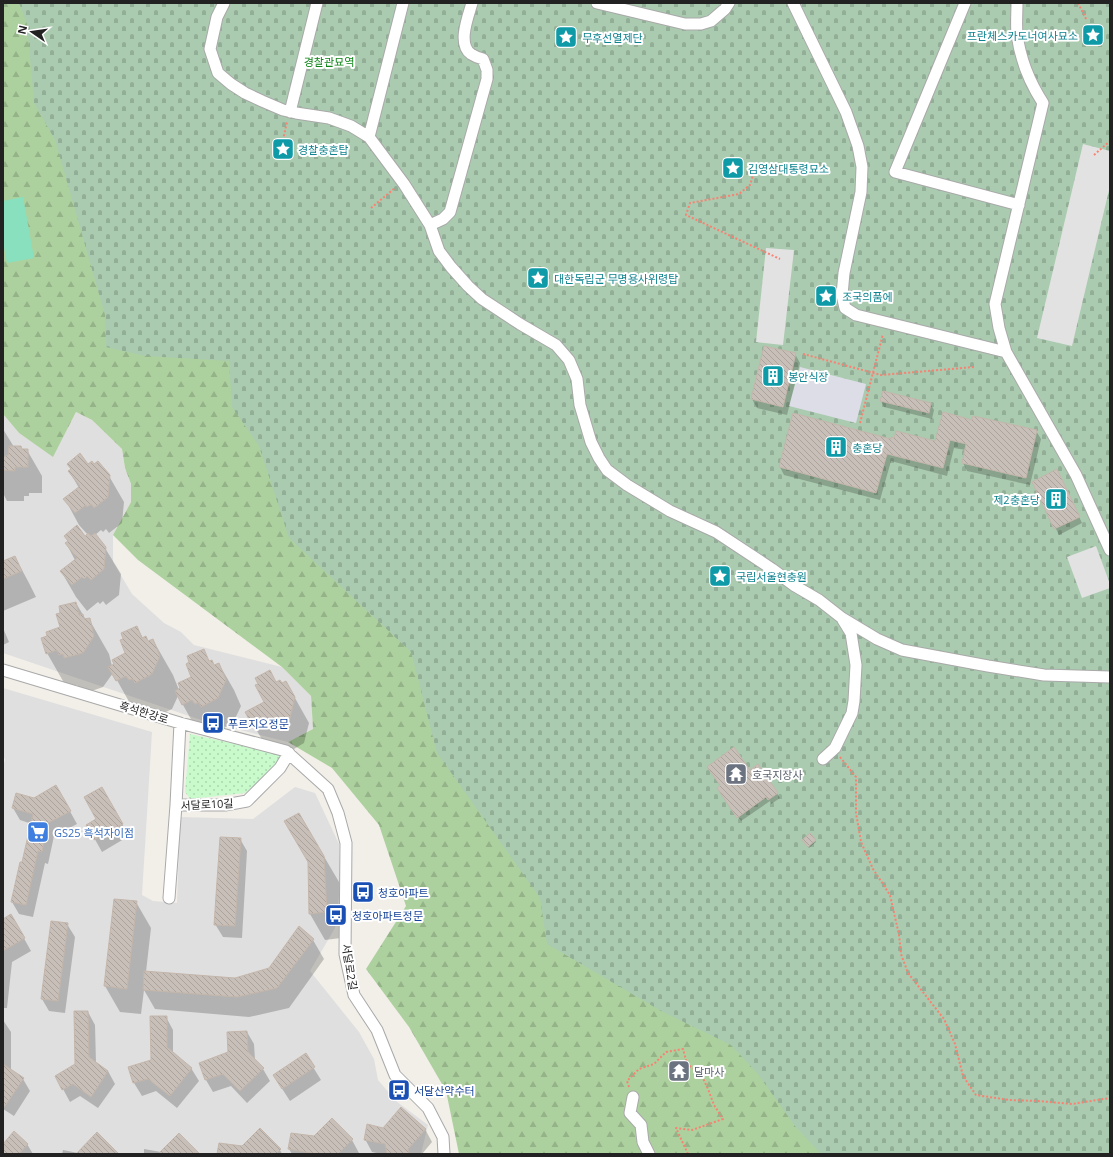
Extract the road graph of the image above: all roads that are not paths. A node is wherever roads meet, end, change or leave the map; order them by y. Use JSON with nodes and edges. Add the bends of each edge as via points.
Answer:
{"nodes":[{"id":1,"x":224,"y":3,"type":"edge"},
{"id":2,"x":317,"y":3,"type":"edge"},
{"id":3,"x":403,"y":3,"type":"edge"},
{"id":4,"x":472,"y":3,"type":"edge"},
{"id":5,"x":597,"y":3,"type":"edge"},
{"id":6,"x":729,"y":3,"type":"edge"},
{"id":7,"x":793,"y":3,"type":"edge"},
{"id":8,"x":965,"y":3,"type":"edge"},
{"id":9,"x":1016,"y":3,"type":"edge"},
{"id":10,"x":290,"y":112,"type":"junction"},
{"id":11,"x":369,"y":137,"type":"junction"},
{"id":12,"x":1019,"y":205,"type":"junction"},
{"id":13,"x":430,"y":225,"type":"junction"},
{"id":14,"x":1006,"y":352,"type":"junction"},
{"id":15,"x":1110,"y":550,"type":"edge"},
{"id":16,"x":842,"y":618,"type":"junction"},
{"id":17,"x":3,"y":670,"type":"edge"},
{"id":18,"x":1110,"y":677,"type":"edge"},
{"id":19,"x":180,"y":722,"type":"junction"},
{"id":20,"x":287,"y":752,"type":"junction"},
{"id":21,"x":823,"y":759,"type":"dead end"},
{"id":22,"x":176,"y":805,"type":"junction"},
{"id":23,"x":169,"y":898,"type":"dead end"},
{"id":24,"x":633,"y":1096,"type":"road end"},
{"id":25,"x":444,"y":1154,"type":"edge"},
{"id":26,"x":648,"y":1154,"type":"edge"}],
"edges":[{"from":1,"to":10,"type":"street","via":[[217,17],[210,49],[218,73],[245,93]]},
{"from":2,"to":10,"type":"street"},
{"from":3,"to":11,"type":"street"},
{"from":4,"to":13,"type":"street","via":[[464,34],[466,48],[471,55],[483,59],[487,79],[450,212]]},
{"from":5,"to":6,"type":"street","via":[[685,24],[710,21]]},
{"from":7,"to":14,"type":"street","via":[[846,112],[858,146],[862,167],[861,192],[844,273],[842,294],[845,308],[856,315]]},
{"from":8,"to":12,"type":"street","via":[[896,172]]},
{"from":9,"to":12,"type":"street","via":[[1017,34],[1024,64],[1042,104]]},
{"from":10,"to":11,"type":"street","via":[[330,118],[351,126]]},
{"from":11,"to":13,"type":"street","via":[[403,182]]},
{"from":12,"to":14,"type":"street","via":[[995,304]]},
{"from":13,"to":16,"type":"street","via":[[439,251],[468,286],[502,313],[556,345],[569,360],[577,379],[580,405],[591,442],[607,470],[670,511],[734,543]]},
{"from":14,"to":15,"type":"street","via":[[1076,475]]},
{"from":16,"to":18,"type":"street","via":[[877,639],[902,650],[1044,675]]},
{"from":16,"to":21,"type":"street","via":[[851,633],[856,665],[854,701],[852,714],[835,748]]},
{"from":17,"to":19,"type":"street","name":"흑석한강로"},
{"from":19,"to":20,"type":"street","name":"흑석한강로"},
{"from":19,"to":22,"type":"street"},
{"from":20,"to":22,"type":"street","name":"서달로10길","via":[[280,768],[248,801],[225,806]]},
{"from":20,"to":25,"type":"street","name":"서달로2길","via":[[328,789],[338,813],[346,843],[345,954],[354,995],[377,1030],[395,1075],[428,1108],[443,1137]]},
{"from":22,"to":23,"type":"street"},
{"from":24,"to":26,"type":"street","via":[[630,1113],[642,1125],[643,1142]]}]}
